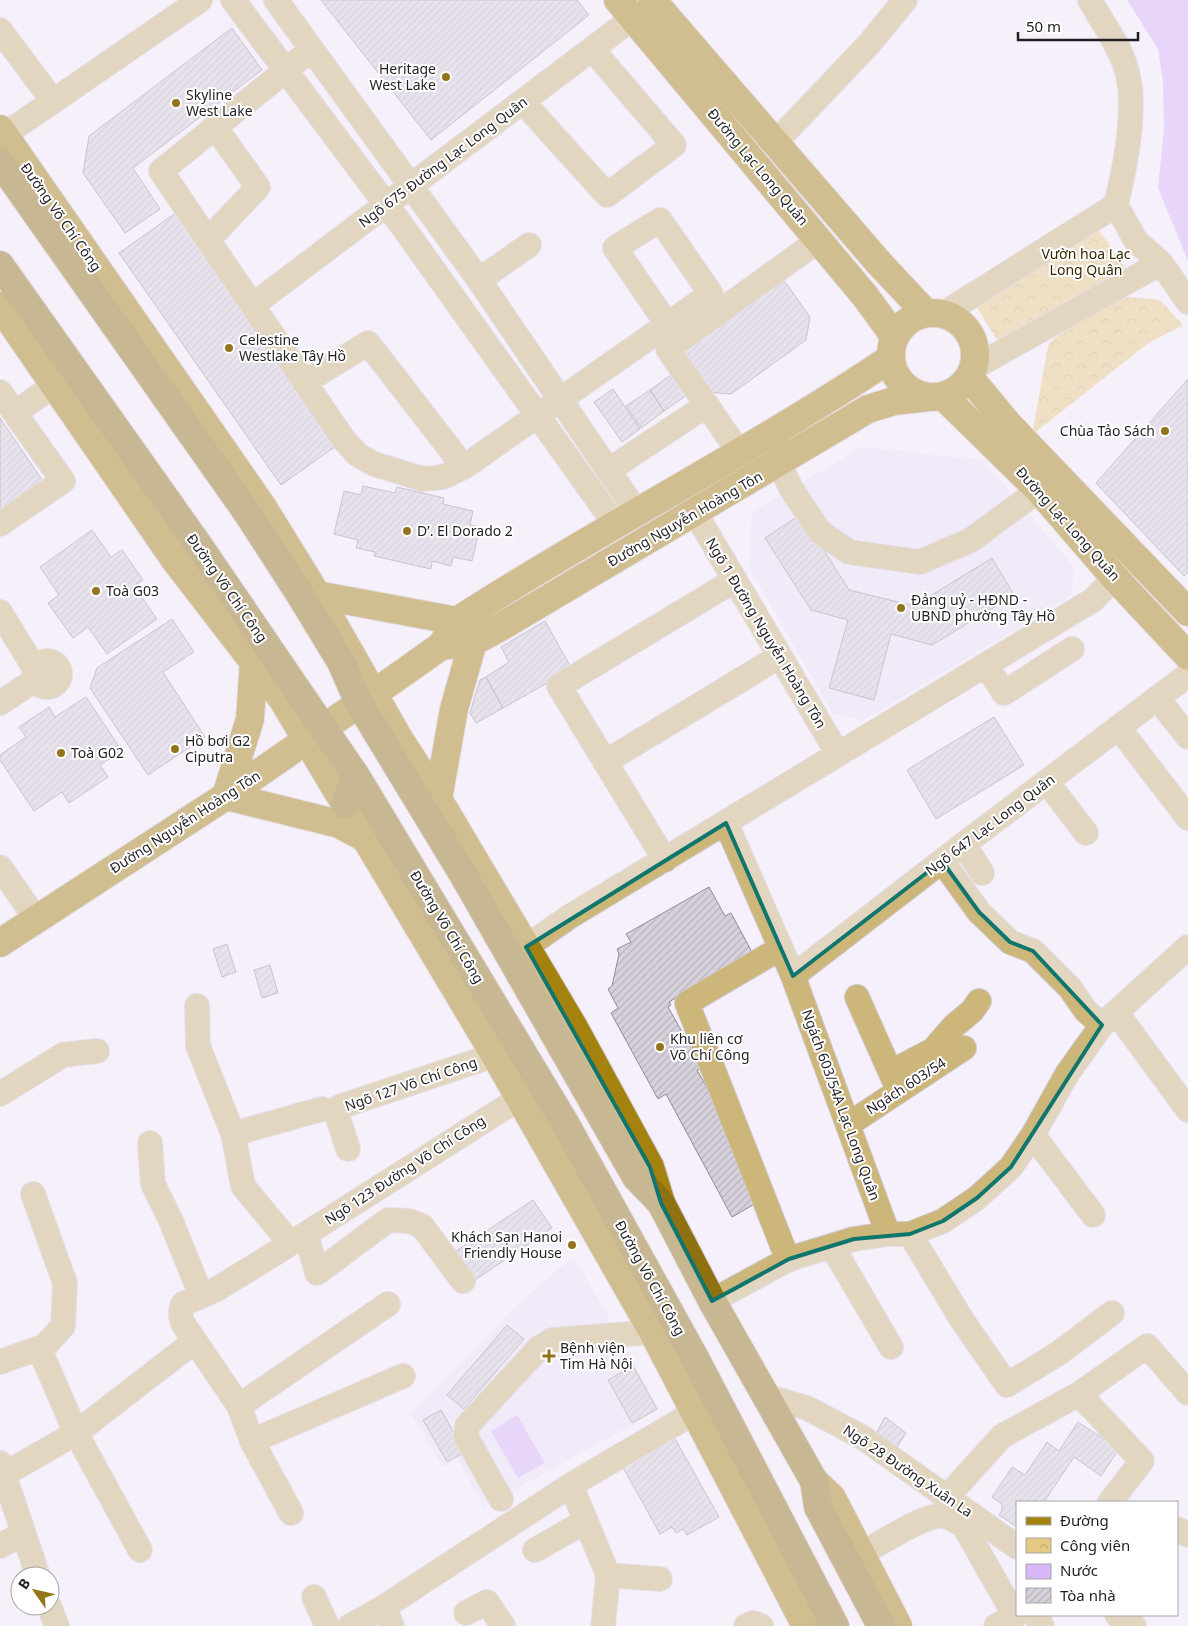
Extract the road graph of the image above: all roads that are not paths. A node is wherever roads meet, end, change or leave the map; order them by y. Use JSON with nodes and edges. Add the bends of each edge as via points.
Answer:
{"nodes":[{"id":1,"x":200,"y":0,"type":"edge"},
{"id":2,"x":233,"y":0,"type":"edge"},
{"id":3,"x":276,"y":0,"type":"edge"},
{"id":4,"x":905,"y":0,"type":"edge"},
{"id":5,"x":1090,"y":0,"type":"edge"},
{"id":6,"x":635,"y":6,"type":"edge"},
{"id":7,"x":0,"y":30,"type":"edge"},
{"id":8,"x":592,"y":49,"type":"junction"},
{"id":9,"x":311,"y":50,"type":"junction"},
{"id":10,"x":285,"y":70,"type":"junction"},
{"id":11,"x":53,"y":101,"type":"junction"},
{"id":12,"x":523,"y":102,"type":"junction"},
{"id":13,"x":215,"y":127,"type":"junction"},
{"id":14,"x":2,"y":132,"type":"edge"},
{"id":15,"x":775,"y":143,"type":"junction"},
{"id":16,"x":0,"y":162,"type":"edge"},
{"id":17,"x":410,"y":188,"type":"junction"},
{"id":18,"x":386,"y":205,"type":"junction"},
{"id":19,"x":1116,"y":205,"type":"junction"},
{"id":20,"x":208,"y":240,"type":"junction"},
{"id":21,"x":819,"y":240,"type":"junction"},
{"id":22,"x":529,"y":245,"type":"dead end"},
{"id":23,"x":1161,"y":263,"type":"junction"},
{"id":24,"x":0,"y":265,"type":"edge"},
{"id":25,"x":479,"y":280,"type":"junction"},
{"id":26,"x":1188,"y":302,"type":"edge"},
{"id":27,"x":253,"y":305,"type":"junction"},
{"id":28,"x":0,"y":306,"type":"edge"},
{"id":29,"x":935,"y":314,"type":"junction"},
{"id":30,"x":667,"y":324,"type":"dead end"},
{"id":31,"x":893,"y":348,"type":"junction"},
{"id":32,"x":971,"y":373,"type":"junction"},
{"id":33,"x":305,"y":382,"type":"junction"},
{"id":34,"x":54,"y":386,"type":"junction"},
{"id":35,"x":0,"y":392,"type":"edge"},
{"id":36,"x":936,"y":397,"type":"junction"},
{"id":37,"x":560,"y":399,"type":"junction"},
{"id":38,"x":707,"y":404,"type":"junction"},
{"id":39,"x":15,"y":413,"type":"junction"},
{"id":40,"x":538,"y":414,"type":"junction"},
{"id":41,"x":739,"y":452,"type":"junction"},
{"id":42,"x":779,"y":464,"type":"junction"},
{"id":43,"x":464,"y":468,"type":"junction"},
{"id":44,"x":609,"y":470,"type":"junction"},
{"id":45,"x":1039,"y":490,"type":"junction"},
{"id":46,"x":694,"y":511,"type":"junction"},
{"id":47,"x":626,"y":517,"type":"junction"},
{"id":48,"x":0,"y":524,"type":"edge"},
{"id":49,"x":1136,"y":556,"type":"junction"},
{"id":50,"x":1115,"y":578,"type":"junction"},
{"id":51,"x":735,"y":580,"type":"junction"},
{"id":52,"x":317,"y":595,"type":"junction"},
{"id":53,"x":0,"y":612,"type":"edge"},
{"id":54,"x":1188,"y":612,"type":"edge"},
{"id":55,"x":465,"y":631,"type":"junction"},
{"id":56,"x":1072,"y":649,"type":"dead end"},
{"id":57,"x":342,"y":651,"type":"junction"},
{"id":58,"x":780,"y":656,"type":"junction"},
{"id":59,"x":1188,"y":656,"type":"edge"},
{"id":60,"x":254,"y":660,"type":"junction"},
{"id":61,"x":986,"y":664,"type":"junction"},
{"id":62,"x":1188,"y":675,"type":"edge"},
{"id":63,"x":366,"y":698,"type":"junction"},
{"id":64,"x":1157,"y":698,"type":"junction"},
{"id":65,"x":283,"y":700,"type":"joint"},
{"id":66,"x":0,"y":703,"type":"edge"},
{"id":67,"x":1118,"y":727,"type":"junction"},
{"id":68,"x":315,"y":733,"type":"junction"},
{"id":69,"x":398,"y":737,"type":"joint"},
{"id":70,"x":1188,"y":737,"type":"edge"},
{"id":71,"x":838,"y":754,"type":"junction"},
{"id":72,"x":605,"y":762,"type":"junction"},
{"id":73,"x":356,"y":776,"type":"junction"},
{"id":74,"x":1046,"y":782,"type":"junction"},
{"id":75,"x":226,"y":796,"type":"junction"},
{"id":76,"x":438,"y":798,"type":"junction"},
{"id":77,"x":345,"y":804,"type":"junction"},
{"id":78,"x":1188,"y":818,"type":"edge"},
{"id":79,"x":726,"y":823,"type":"junction"},
{"id":80,"x":1086,"y":833,"type":"dead end"},
{"id":81,"x":365,"y":838,"type":"junction"},
{"id":82,"x":964,"y":844,"type":"junction"},
{"id":83,"x":665,"y":860,"type":"junction"},
{"id":84,"x":942,"y":861,"type":"junction"},
{"id":85,"x":0,"y":867,"type":"edge"},
{"id":86,"x":982,"y":873,"type":"dead end"},
{"id":87,"x":36,"y":919,"type":"junction"},
{"id":88,"x":0,"y":944,"type":"edge"},
{"id":89,"x":526,"y":947,"type":"junction"},
{"id":90,"x":1188,"y":947,"type":"edge"},
{"id":91,"x":781,"y":948,"type":"junction"},
{"id":92,"x":793,"y":976,"type":"junction"},
{"id":93,"x":857,"y":997,"type":"dead end"},
{"id":94,"x":979,"y":1001,"type":"dead end"},
{"id":95,"x":197,"y":1006,"type":"dead end"},
{"id":96,"x":1109,"y":1018,"type":"junction"},
{"id":97,"x":964,"y":1048,"type":"dead end"},
{"id":98,"x":97,"y":1051,"type":"dead end"},
{"id":99,"x":495,"y":1055,"type":"junction"},
{"id":100,"x":895,"y":1082,"type":"junction"},
{"id":101,"x":0,"y":1094,"type":"edge"},
{"id":102,"x":520,"y":1098,"type":"junction"},
{"id":103,"x":322,"y":1108,"type":"dead end"},
{"id":104,"x":1188,"y":1110,"type":"edge"},
{"id":105,"x":849,"y":1124,"type":"junction"},
{"id":106,"x":234,"y":1134,"type":"junction"},
{"id":107,"x":1033,"y":1134,"type":"junction"},
{"id":108,"x":150,"y":1143,"type":"dead end"},
{"id":109,"x":348,"y":1149,"type":"dead end"},
{"id":110,"x":33,"y":1194,"type":"dead end"},
{"id":111,"x":661,"y":1203,"type":"junction"},
{"id":112,"x":1093,"y":1215,"type":"dead end"},
{"id":113,"x":899,"y":1234,"type":"junction"},
{"id":114,"x":298,"y":1239,"type":"junction"},
{"id":115,"x":832,"y":1246,"type":"junction"},
{"id":116,"x":788,"y":1260,"type":"junction"},
{"id":117,"x":463,"y":1281,"type":"dead end"},
{"id":118,"x":201,"y":1295,"type":"junction"},
{"id":119,"x":712,"y":1301,"type":"junction"},
{"id":120,"x":388,"y":1304,"type":"dead end"},
{"id":121,"x":1112,"y":1313,"type":"dead end"},
{"id":122,"x":652,"y":1332,"type":"junction"},
{"id":123,"x":195,"y":1341,"type":"junction"},
{"id":124,"x":891,"y":1347,"type":"dead end"},
{"id":125,"x":40,"y":1348,"type":"junction"},
{"id":126,"x":0,"y":1362,"type":"edge"},
{"id":127,"x":403,"y":1376,"type":"dead end"},
{"id":128,"x":1188,"y":1393,"type":"edge"},
{"id":129,"x":1079,"y":1394,"type":"junction"},
{"id":130,"x":765,"y":1396,"type":"junction"},
{"id":131,"x":239,"y":1406,"type":"junction"},
{"id":132,"x":695,"y":1412,"type":"junction"},
{"id":133,"x":76,"y":1433,"type":"junction"},
{"id":134,"x":252,"y":1441,"type":"junction"},
{"id":135,"x":2,"y":1469,"type":"edge"},
{"id":136,"x":814,"y":1481,"type":"junction"},
{"id":137,"x":571,"y":1485,"type":"junction"},
{"id":138,"x":948,"y":1496,"type":"junction"},
{"id":139,"x":501,"y":1499,"type":"dead end"},
{"id":140,"x":1111,"y":1501,"type":"edge"},
{"id":141,"x":291,"y":1513,"type":"dead end"},
{"id":142,"x":586,"y":1521,"type":"junction"},
{"id":143,"x":22,"y":1534,"type":"junction"},
{"id":144,"x":0,"y":1546,"type":"edge"},
{"id":145,"x":1016,"y":1546,"type":"edge"},
{"id":146,"x":140,"y":1550,"type":"dead end"},
{"id":147,"x":535,"y":1550,"type":"dead end"},
{"id":148,"x":861,"y":1554,"type":"junction"},
{"id":149,"x":34,"y":1566,"type":"edge"},
{"id":150,"x":608,"y":1575,"type":"junction"},
{"id":151,"x":660,"y":1579,"type":"dead end"},
{"id":152,"x":314,"y":1597,"type":"dead end"},
{"id":153,"x":466,"y":1613,"type":"dead end"},
{"id":154,"x":388,"y":1616,"type":"edge"},
{"id":155,"x":1119,"y":1616,"type":"edge"},
{"id":156,"x":1016,"y":1618,"type":"edge"},
{"id":157,"x":327,"y":1626,"type":"edge"},
{"id":158,"x":350,"y":1626,"type":"edge"},
{"id":159,"x":503,"y":1626,"type":"edge"},
{"id":160,"x":603,"y":1626,"type":"edge"},
{"id":161,"x":746,"y":1626,"type":"edge"},
{"id":162,"x":761,"y":1626,"type":"edge"},
{"id":163,"x":806,"y":1626,"type":"edge"},
{"id":164,"x":835,"y":1626,"type":"edge"},
{"id":165,"x":881,"y":1626,"type":"edge"},
{"id":166,"x":898,"y":1626,"type":"edge"},
{"id":167,"x":1042,"y":1626,"type":"edge"},
{"id":168,"x":1134,"y":1626,"type":"edge"}],
"edges":[{"from":1,"to":11,"type":"street"},
{"from":2,"to":10,"type":"street"},
{"from":3,"to":9,"type":"street"},
{"from":4,"to":15,"type":"street","via":[[869,44]]},
{"from":5,"to":19,"type":"street","via":[[1126,66],[1130,81],[1129,133]]},
{"from":6,"to":8,"type":"street","name":"Ngõ 675 Đường Lạc Long Quân"},
{"from":6,"to":15,"type":"main road","name":"Đường Lạc Long Quân"},
{"from":6,"to":21,"type":"main road","name":"Đường Lạc Long Quân"},
{"from":7,"to":11,"type":"street"},
{"from":8,"to":12,"type":"street","name":"Ngõ 675 Đường Lạc Long Quân"},
{"from":8,"to":12,"type":"street","via":[[674,145],[607,195]]},
{"from":9,"to":10,"type":"street"},
{"from":9,"to":17,"type":"street"},
{"from":10,"to":13,"type":"street"},
{"from":10,"to":18,"type":"street"},
{"from":11,"to":14,"type":"street"},
{"from":12,"to":17,"type":"street","name":"Ngõ 675 Đường Lạc Long Quân"},
{"from":13,"to":20,"type":"street","via":[[258,187]]},
{"from":13,"to":20,"type":"street","via":[[162,171]]},
{"from":14,"to":52,"type":"main road","name":"Đường Võ Chí Công","via":[[262,506]]},
{"from":15,"to":29,"type":"main road","name":"Đường Lạc Long Quân"},
{"from":16,"to":57,"type":"highway","name":"Đường Võ Chí Công"},
{"from":17,"to":18,"type":"street","name":"Ngõ 675 Đường Lạc Long Quân"},
{"from":17,"to":25,"type":"street"},
{"from":18,"to":27,"type":"street","name":"Ngõ 675 Đường Lạc Long Quân"},
{"from":18,"to":40,"type":"street"},
{"from":19,"to":23,"type":"street","via":[[1136,241]]},
{"from":19,"to":29,"type":"street"},
{"from":20,"to":27,"type":"street"},
{"from":21,"to":31,"type":"main road","name":"Đường Lạc Long Quân","via":[[866,296]]},
{"from":21,"to":38,"type":"street","via":[[668,349]]},
{"from":22,"to":25,"type":"street"},
{"from":23,"to":26,"type":"street"},
{"from":23,"to":32,"type":"street"},
{"from":24,"to":68,"type":"highway","name":"Đường Võ Chí Công"},
{"from":25,"to":37,"type":"street"},
{"from":27,"to":33,"type":"street"},
{"from":28,"to":34,"type":"main road","name":"Đường Võ Chí Công"},
{"from":29,"to":31,"type":"main road","via":[[914,318],[903,326]]},
{"from":29,"to":32,"type":"main road","via":[[963,325],[970,335],[975,346]]},
{"from":30,"to":37,"type":"street"},
{"from":31,"to":36,"type":"main road","via":[[893,370],[908,389],[918,395]]},
{"from":31,"to":41,"type":"main road","name":"Đường Nguyễn Hoàng Tôn","via":[[825,402]]},
{"from":32,"to":36,"type":"main road","via":[[962,386]]},
{"from":32,"to":49,"type":"main road","name":"Đường Lạc Long Quân","via":[[1007,423]]},
{"from":33,"to":43,"type":"street","via":[[344,440],[358,455],[374,464],[423,479],[442,477]]},
{"from":33,"to":43,"type":"street","via":[[368,343]]},
{"from":34,"to":39,"type":"street"},
{"from":34,"to":60,"type":"main road","name":"Đường Võ Chí Công","via":[[175,560]]},
{"from":35,"to":39,"type":"street"},
{"from":36,"to":42,"type":"main road","name":"Đường Nguyễn Hoàng Tôn","via":[[894,401],[868,409]]},
{"from":36,"to":45,"type":"main road","name":"Đường Lạc Long Quân"},
{"from":37,"to":40,"type":"street"},
{"from":37,"to":44,"type":"street"},
{"from":38,"to":41,"type":"street"},
{"from":38,"to":44,"type":"street"},
{"from":39,"to":48,"type":"street","via":[[63,481]]},
{"from":40,"to":43,"type":"street"},
{"from":40,"to":47,"type":"street"},
{"from":41,"to":47,"type":"main road","name":"Đường Nguyễn Hoàng Tôn"},
{"from":42,"to":45,"type":"street","via":[[820,532],[849,552],[920,562],[971,540]]},
{"from":42,"to":46,"type":"main road","name":"Đường Nguyễn Hoàng Tôn"},
{"from":44,"to":47,"type":"street"},
{"from":45,"to":50,"type":"main road","name":"Đường Lạc Long Quân"},
{"from":46,"to":51,"type":"street","name":"Ngõ 1 Đường Nguyễn Hoàng Tôn"},
{"from":46,"to":55,"type":"main road","name":"Đường Nguyễn Hoàng Tôn"},
{"from":47,"to":55,"type":"main road","name":"Đường Nguyễn Hoàng Tôn"},
{"from":49,"to":50,"type":"street"},
{"from":49,"to":54,"type":"main road","name":"Đường Lạc Long Quân"},
{"from":50,"to":59,"type":"main road","name":"Đường Lạc Long Quân"},
{"from":50,"to":61,"type":"street","via":[[1093,600]]},
{"from":51,"to":58,"type":"street","name":"Ngõ 1 Đường Nguyễn Hoàng Tôn"},
{"from":51,"to":72,"type":"street","via":[[558,686]]},
{"from":52,"to":55,"type":"main road"},
{"from":52,"to":57,"type":"main road","name":"Đường Võ Chí Công"},
{"from":53,"to":66,"type":"street","via":[[35,674]]},
{"from":55,"to":63,"type":"main road","name":"Đường Nguyễn Hoàng Tôn"},
{"from":55,"to":76,"type":"main road"},
{"from":56,"to":61,"type":"street","via":[[1004,693]]},
{"from":57,"to":63,"type":"highway","name":"Đường Võ Chí Công"},
{"from":58,"to":71,"type":"street","name":"Ngõ 1 Đường Nguyễn Hoàng Tôn"},
{"from":58,"to":72,"type":"street"},
{"from":60,"to":65,"type":"main road","name":"Đường Võ Chí Công"},
{"from":60,"to":75,"type":"main road","via":[[250,719]]},
{"from":61,"to":71,"type":"street"},
{"from":62,"to":64,"type":"street","name":"Ngõ 647 Lạc Long Quân"},
{"from":63,"to":68,"type":"main road","name":"Đường Nguyễn Hoàng Tôn"},
{"from":63,"to":69,"type":"highway"},
{"from":63,"to":111,"type":"highway","name":"Đường Võ Chí Công","via":[[636,1177]]},
{"from":64,"to":67,"type":"street","name":"Ngõ 647 Lạc Long Quân"},
{"from":64,"to":70,"type":"street"},
{"from":65,"to":68,"type":"highway"},
{"from":67,"to":74,"type":"street","name":"Ngõ 647 Lạc Long Quân"},
{"from":67,"to":78,"type":"street"},
{"from":68,"to":73,"type":"highway","name":"Đường Võ Chí Công"},
{"from":68,"to":75,"type":"main road","name":"Đường Nguyễn Hoàng Tôn"},
{"from":68,"to":77,"type":"main road","name":"Đường Võ Chí Công"},
{"from":69,"to":76,"type":"main road","name":"Đường Võ Chí Công"},
{"from":71,"to":79,"type":"street"},
{"from":72,"to":83,"type":"street"},
{"from":73,"to":77,"type":"highway"},
{"from":73,"to":164,"type":"highway","name":"Đường Võ Chí Công","via":[[564,1123],[695,1358]]},
{"from":74,"to":80,"type":"street"},
{"from":74,"to":82,"type":"street","name":"Ngõ 647 Lạc Long Quân"},
{"from":75,"to":81,"type":"main road","via":[[339,824]]},
{"from":75,"to":87,"type":"main road","name":"Đường Nguyễn Hoàng Tôn"},
{"from":76,"to":89,"type":"main road","name":"Đường Võ Chí Công"},
{"from":77,"to":81,"type":"main road","name":"Đường Võ Chí Công"},
{"from":79,"to":83,"type":"street"},
{"from":79,"to":91,"type":"street","name":"Ngách 603/54A Lạc Long Quân"},
{"from":81,"to":99,"type":"main road","name":"Đường Võ Chí Công"},
{"from":82,"to":84,"type":"street","name":"Ngõ 647 Lạc Long Quân"},
{"from":82,"to":86,"type":"street"},
{"from":83,"to":89,"type":"street"},
{"from":84,"to":92,"type":"street","name":"Ngõ 647 Lạc Long Quân"},
{"from":84,"to":96,"type":"street","via":[[985,918],[1010,942],[1033,951],[1070,988],[1086,1011]]},
{"from":85,"to":87,"type":"street"},
{"from":87,"to":88,"type":"main road","name":"Đường Nguyễn Hoàng Tôn"},
{"from":89,"to":111,"type":"main road","name":"Đường Võ Chí Công","via":[[650,1167]]},
{"from":90,"to":96,"type":"street"},
{"from":91,"to":92,"type":"street","name":"Ngách 603/54A Lạc Long Quân"},
{"from":91,"to":116,"type":"street","via":[[688,1003]]},
{"from":92,"to":105,"type":"street","name":"Ngách 603/54A Lạc Long Quân"},
{"from":93,"to":100,"type":"street"},
{"from":94,"to":100,"type":"street","via":[[933,1050]]},
{"from":95,"to":106,"type":"street","via":[[198,1046]]},
{"from":96,"to":104,"type":"street"},
{"from":96,"to":107,"type":"street","via":[[1057,1090]]},
{"from":97,"to":100,"type":"street","name":"Ngách 603/54"},
{"from":98,"to":101,"type":"street","via":[[63,1054]]},
{"from":99,"to":102,"type":"main road","name":"Đường Võ Chí Công"},
{"from":99,"to":109,"type":"street","name":"Ngõ 127 Võ Chí Công","via":[[340,1107],[336,1112]]},
{"from":100,"to":105,"type":"street","name":"Ngách 603/54"},
{"from":102,"to":114,"type":"street","name":"Ngõ 123 Đường Võ Chí Công"},
{"from":102,"to":122,"type":"main road","name":"Đường Võ Chí Công"},
{"from":103,"to":106,"type":"street"},
{"from":105,"to":113,"type":"street","name":"Ngách 603/54A Lạc Long Quân"},
{"from":106,"to":114,"type":"street","via":[[242,1186]]},
{"from":107,"to":112,"type":"street"},
{"from":107,"to":113,"type":"street","via":[[1011,1167],[978,1198],[943,1221]]},
{"from":108,"to":118,"type":"street","via":[[153,1184]]},
{"from":110,"to":125,"type":"street","via":[[65,1283],[63,1326]]},
{"from":111,"to":119,"type":"highway","name":"Đường Võ Chí Công"},
{"from":113,"to":115,"type":"street","via":[[854,1239]]},
{"from":113,"to":121,"type":"street","name":"Ngách 603/54A Lạc Long Quân","via":[[1007,1385],[1059,1353]]},
{"from":114,"to":117,"type":"street","via":[[317,1273],[388,1220],[409,1220],[422,1226]]},
{"from":114,"to":118,"type":"street","name":"Ngõ 123 Đường Võ Chí Công"},
{"from":115,"to":116,"type":"street"},
{"from":115,"to":124,"type":"street"},
{"from":116,"to":119,"type":"street"},
{"from":118,"to":123,"type":"street","name":"Ngõ 123 Đường Võ Chí Công","via":[[183,1304],[179,1312]]},
{"from":119,"to":130,"type":"highway","name":"Đường Võ Chí Công"},
{"from":120,"to":131,"type":"street"},
{"from":122,"to":132,"type":"main road","name":"Đường Võ Chí Công"},
{"from":122,"to":139,"type":"street","via":[[552,1340],[539,1348],[467,1426],[466,1437]]},
{"from":123,"to":131,"type":"street"},
{"from":123,"to":133,"type":"street"},
{"from":125,"to":126,"type":"street"},
{"from":125,"to":133,"type":"street"},
{"from":127,"to":134,"type":"street"},
{"from":128,"to":129,"type":"street","via":[[1147,1346]]},
{"from":129,"to":138,"type":"street","via":[[1002,1436]]},
{"from":129,"to":140,"type":"street","via":[[1142,1462]]},
{"from":130,"to":136,"type":"highway","name":"Đường Võ Chí Công"},
{"from":130,"to":138,"type":"street","name":"Ngõ 28 Đường Xuân La","via":[[807,1408],[862,1437]]},
{"from":131,"to":134,"type":"street"},
{"from":132,"to":137,"type":"street"},
{"from":132,"to":163,"type":"main road","name":"Đường Võ Chí Công"},
{"from":133,"to":135,"type":"street"},
{"from":133,"to":146,"type":"street"},
{"from":134,"to":141,"type":"street"},
{"from":135,"to":143,"type":"street"},
{"from":136,"to":148,"type":"main road","name":"Đường Võ Chí Công","via":[[832,1498]]},
{"from":136,"to":165,"type":"highway","name":"Đường Võ Chí Công","via":[[818,1507]]},
{"from":137,"to":142,"type":"street"},
{"from":137,"to":154,"type":"street"},
{"from":138,"to":145,"type":"street","name":"Ngõ 28 Đường Xuân La"},
{"from":142,"to":147,"type":"street"},
{"from":142,"to":150,"type":"street"},
{"from":143,"to":144,"type":"street"},
{"from":143,"to":149,"type":"street"},
{"from":148,"to":156,"type":"street","via":[[912,1526],[938,1516],[951,1518],[964,1526]]},
{"from":148,"to":166,"type":"main road","name":"Đường Võ Chí Công"},
{"from":150,"to":151,"type":"street"},
{"from":150,"to":160,"type":"street"},
{"from":152,"to":157,"type":"street"},
{"from":153,"to":159,"type":"street","via":[[487,1602]]},
{"from":154,"to":158,"type":"street"},
{"from":155,"to":168,"type":"street"},
{"from":156,"to":167,"type":"street"},
{"from":161,"to":162,"type":"street","via":[[753,1623]]}]}
